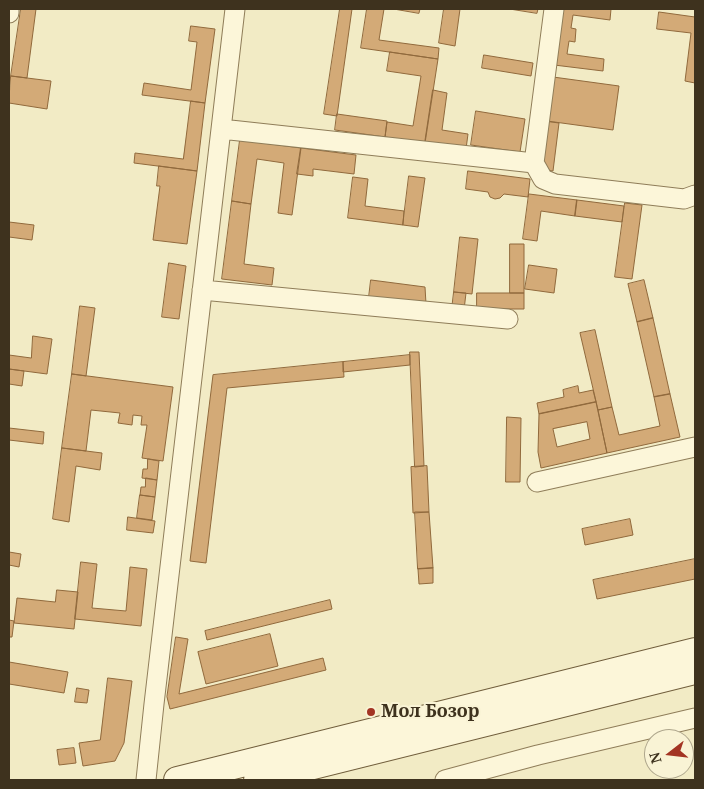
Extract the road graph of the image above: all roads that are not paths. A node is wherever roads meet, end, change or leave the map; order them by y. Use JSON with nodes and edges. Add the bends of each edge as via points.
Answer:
{"nodes":[{"id":1,"x":9,"y":9,"type":"edge"},
{"id":2,"x":236,"y":9,"type":"edge"},
{"id":3,"x":554,"y":9,"type":"edge"},
{"id":4,"x":9,"y":13,"type":"edge"},
{"id":5,"x":221,"y":129,"type":"junction"},
{"id":6,"x":534,"y":163,"type":"junction"},
{"id":7,"x":695,"y":195,"type":"edge"},
{"id":8,"x":202,"y":290,"type":"junction"},
{"id":9,"x":508,"y":320,"type":"dead end"},
{"id":10,"x":695,"y":447,"type":"edge"},
{"id":11,"x":537,"y":482,"type":"dead end"},
{"id":12,"x":695,"y":651,"type":"edge"},
{"id":13,"x":695,"y":671,"type":"edge"},
{"id":14,"x":695,"y":718,"type":"edge"},
{"id":15,"x":146,"y":780,"type":"edge"},
{"id":16,"x":177,"y":780,"type":"edge"},
{"id":17,"x":257,"y":780,"type":"edge"},
{"id":18,"x":445,"y":780,"type":"edge"}],
"edges":[{"from":1,"to":4,"type":"street"},
{"from":2,"to":5,"type":"street"},
{"from":3,"to":6,"type":"street"},
{"from":5,"to":6,"type":"street"},
{"from":5,"to":8,"type":"street"},
{"from":6,"to":7,"type":"street","via":[[542,178],[555,184],[684,199]]},
{"from":8,"to":9,"type":"street"},
{"from":8,"to":15,"type":"street"},
{"from":10,"to":11,"type":"street"},
{"from":12,"to":16,"type":"main road"},
{"from":13,"to":17,"type":"main road"},
{"from":14,"to":18,"type":"street"}]}
